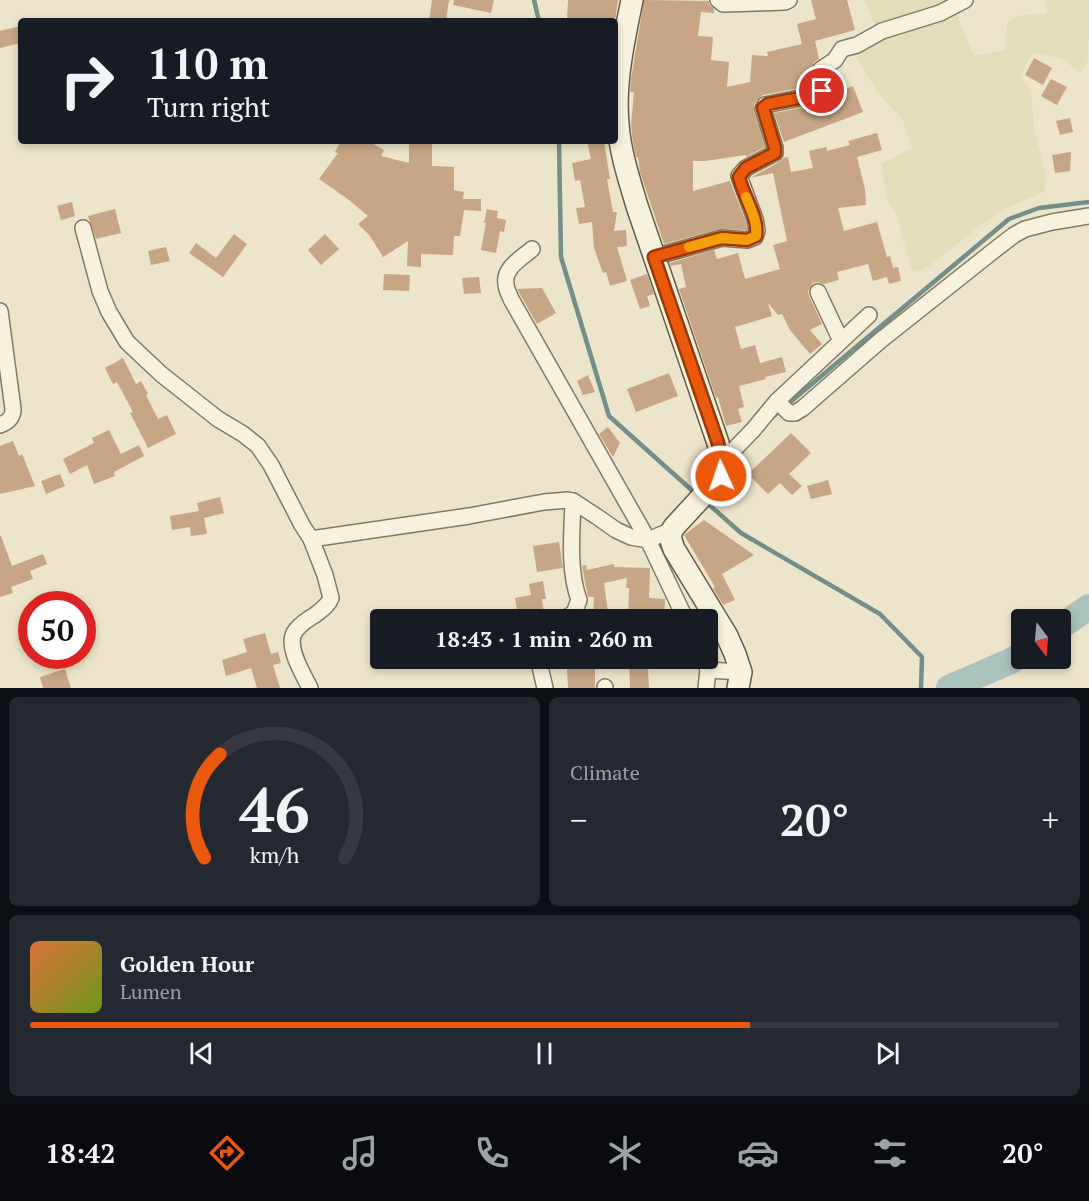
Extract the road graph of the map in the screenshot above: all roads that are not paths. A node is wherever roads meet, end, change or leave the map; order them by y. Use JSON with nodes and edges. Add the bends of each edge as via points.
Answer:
{"nodes":[{"id":1,"x":632,"y":0,"type":"edge"},
{"id":2,"x":718,"y":0,"type":"edge"},
{"id":3,"x":789,"y":0,"type":"edge"},
{"id":4,"x":964,"y":0,"type":"edge"},
{"id":5,"x":618,"y":85,"type":"edge"},
{"id":6,"x":618,"y":130,"type":"edge"},
{"id":7,"x":1089,"y":216,"type":"edge"},
{"id":8,"x":83,"y":228,"type":"dead end"},
{"id":9,"x":532,"y":249,"type":"dead end"},
{"id":10,"x":654,"y":257,"type":"junction"},
{"id":11,"x":818,"y":292,"type":"dead end"},
{"id":12,"x":0,"y":310,"type":"edge"},
{"id":13,"x":869,"y":315,"type":"dead end"},
{"id":14,"x":841,"y":341,"type":"junction"},
{"id":15,"x":782,"y":407,"type":"junction"},
{"id":16,"x":0,"y":425,"type":"edge"},
{"id":17,"x":722,"y":469,"type":"junction"},
{"id":18,"x":573,"y":501,"type":"junction"},
{"id":19,"x":673,"y":528,"type":"junction"},
{"id":20,"x":311,"y":539,"type":"junction"},
{"id":21,"x":648,"y":540,"type":"junction"},
{"id":22,"x":576,"y":609,"type":"edge"},
{"id":23,"x":681,"y":609,"type":"edge"},
{"id":24,"x":540,"y":669,"type":"edge"},
{"id":25,"x":709,"y":669,"type":"edge"},
{"id":26,"x":717,"y":669,"type":"edge"},
{"id":27,"x":738,"y":677,"type":"edge"},
{"id":28,"x":310,"y":688,"type":"edge"},
{"id":29,"x":544,"y":688,"type":"edge"},
{"id":30,"x":706,"y":688,"type":"edge"}],
"edges":[{"from":1,"to":5,"type":"main road"},
{"from":2,"to":3,"type":"street","via":[[723,4]]},
{"from":4,"to":10,"type":"street","via":[[940,13],[882,31],[842,49],[835,60],[820,70],[819,94],[764,107],[775,153],[746,168],[739,177],[754,219],[755,237],[722,238]]},
{"from":6,"to":10,"type":"main road","via":[[627,173]]},
{"from":7,"to":15,"type":"street","via":[[1025,229],[882,340],[803,408],[795,413]]},
{"from":8,"to":20,"type":"street","via":[[100,291],[127,342],[161,374],[258,446]]},
{"from":9,"to":21,"type":"street","via":[[506,276],[511,299]]},
{"from":10,"to":17,"type":"main road","via":[[718,443]]},
{"from":11,"to":14,"type":"street"},
{"from":12,"to":16,"type":"street","via":[[13,414]]},
{"from":13,"to":14,"type":"street"},
{"from":14,"to":15,"type":"street"},
{"from":15,"to":17,"type":"street","via":[[753,430]]},
{"from":17,"to":19,"type":"main road"},
{"from":18,"to":20,"type":"street","via":[[544,502]]},
{"from":18,"to":21,"type":"street","via":[[616,530]]},
{"from":18,"to":22,"type":"street","via":[[571,556],[579,600]]},
{"from":19,"to":21,"type":"street"},
{"from":19,"to":27,"type":"main road","via":[[670,536],[675,549],[727,636],[735,654]]},
{"from":20,"to":28,"type":"street","via":[[331,598],[292,636],[296,658]]},
{"from":21,"to":23,"type":"street"},
{"from":24,"to":29,"type":"street"},
{"from":25,"to":30,"type":"street"},
{"from":26,"to":27,"type":"street"}]}
